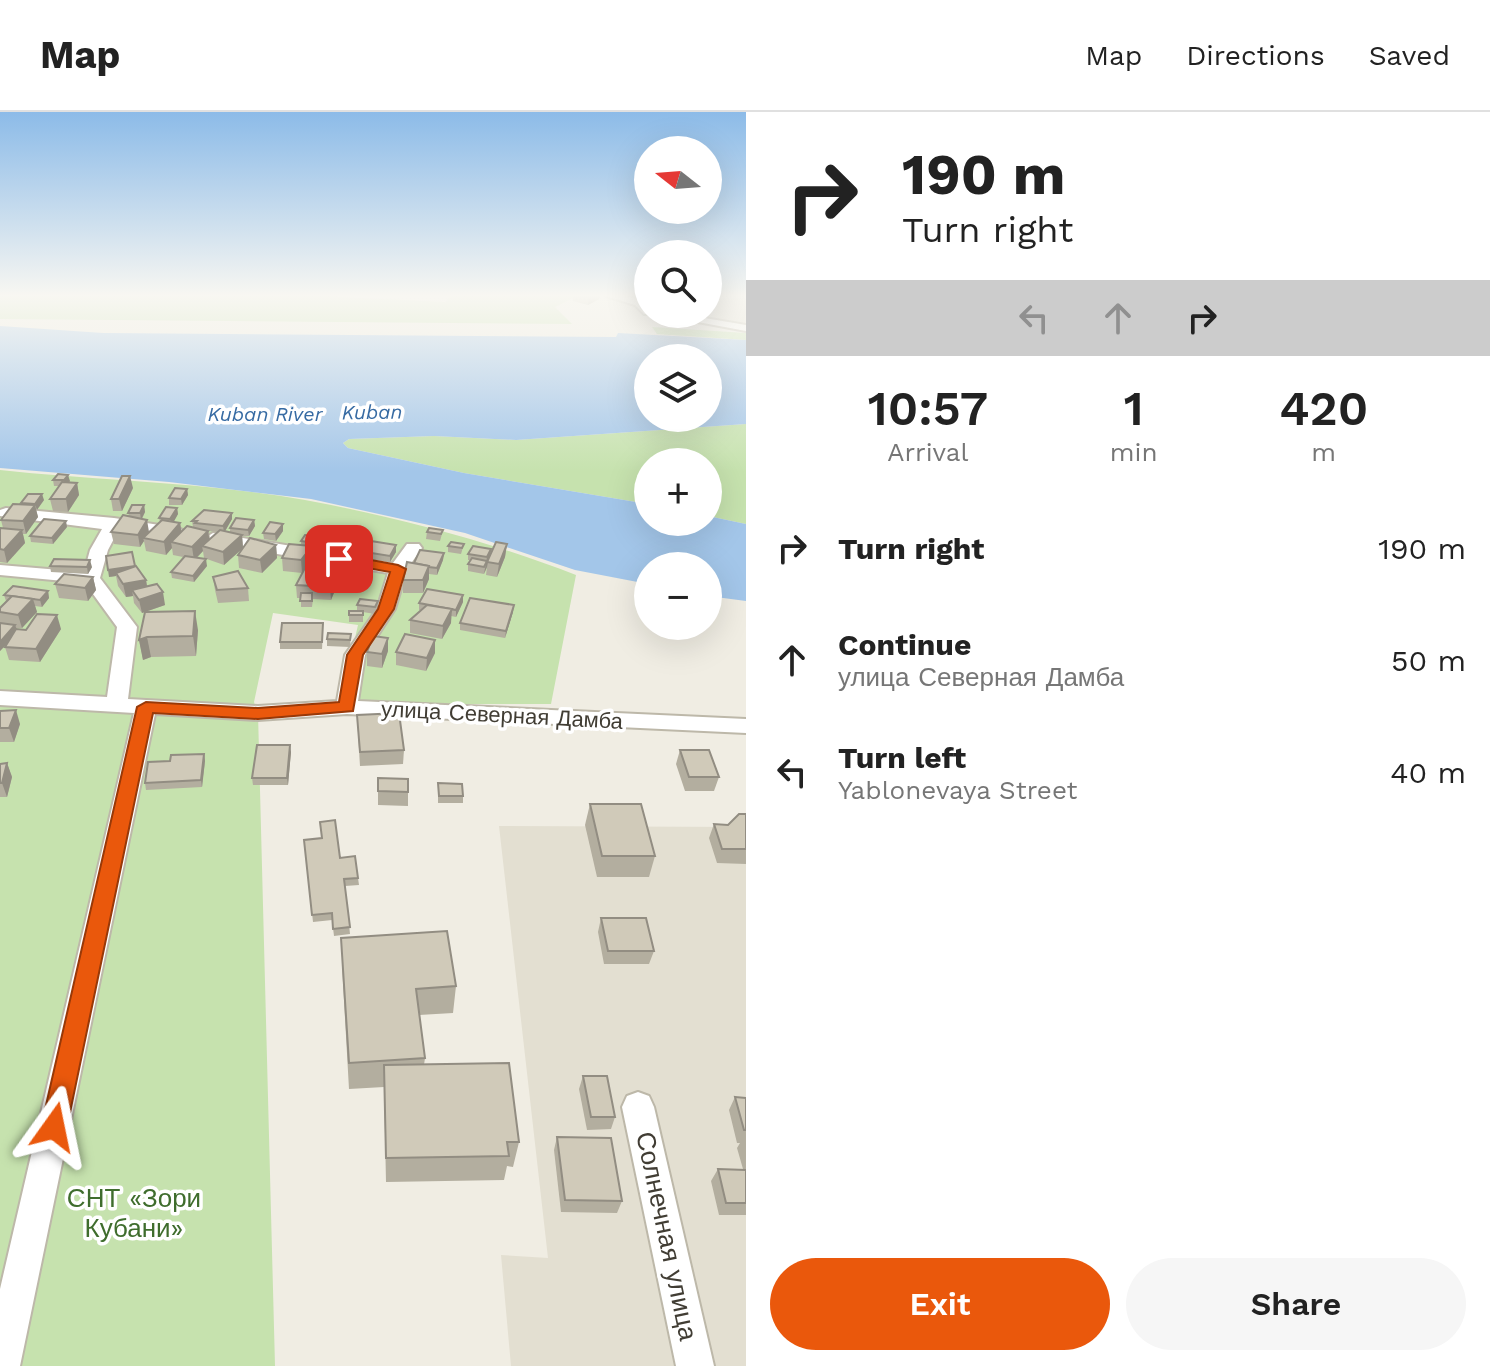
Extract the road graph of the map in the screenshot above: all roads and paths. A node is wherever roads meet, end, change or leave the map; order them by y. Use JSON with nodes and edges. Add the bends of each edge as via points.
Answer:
{"nodes":[{"id":1,"x":6,"y":513,"type":"edge"},
{"id":2,"x":114,"y":523,"type":"junction"},
{"id":3,"x":413,"y":548,"type":"dead end"},
{"id":4,"x":398,"y":569,"type":"junction"},
{"id":5,"x":8,"y":571,"type":"edge"},
{"id":6,"x":91,"y":578,"type":"junction"},
{"id":7,"x":0,"y":587,"type":"edge"},
{"id":8,"x":0,"y":698,"type":"edge"},
{"id":9,"x":132,"y":706,"type":"junction"},
{"id":10,"x":347,"y":707,"type":"junction"},
{"id":11,"x":746,"y":726,"type":"edge"},
{"id":12,"x":638,"y":1107,"type":"dead end"},
{"id":13,"x":1,"y":1366,"type":"edge"},
{"id":14,"x":695,"y":1366,"type":"edge"}],
"edges":[{"from":1,"to":2,"type":"street"},
{"from":2,"to":4,"type":"street"},
{"from":2,"to":6,"type":"street"},
{"from":3,"to":4,"type":"street"},
{"from":4,"to":10,"type":"street","via":[[386,609],[355,655]]},
{"from":5,"to":6,"type":"street"},
{"from":5,"to":7,"type":"street"},
{"from":6,"to":9,"type":"street","via":[[127,627]]},
{"from":8,"to":9,"type":"street","name":"улица Северная Дамба"},
{"from":9,"to":10,"type":"street","name":"улица Северная Дамба","via":[[258,713]]},
{"from":9,"to":13,"type":"street"},
{"from":10,"to":11,"type":"street","name":"улица Северная Дамба"},
{"from":12,"to":14,"type":"street","name":"Солнечная улица"}]}
